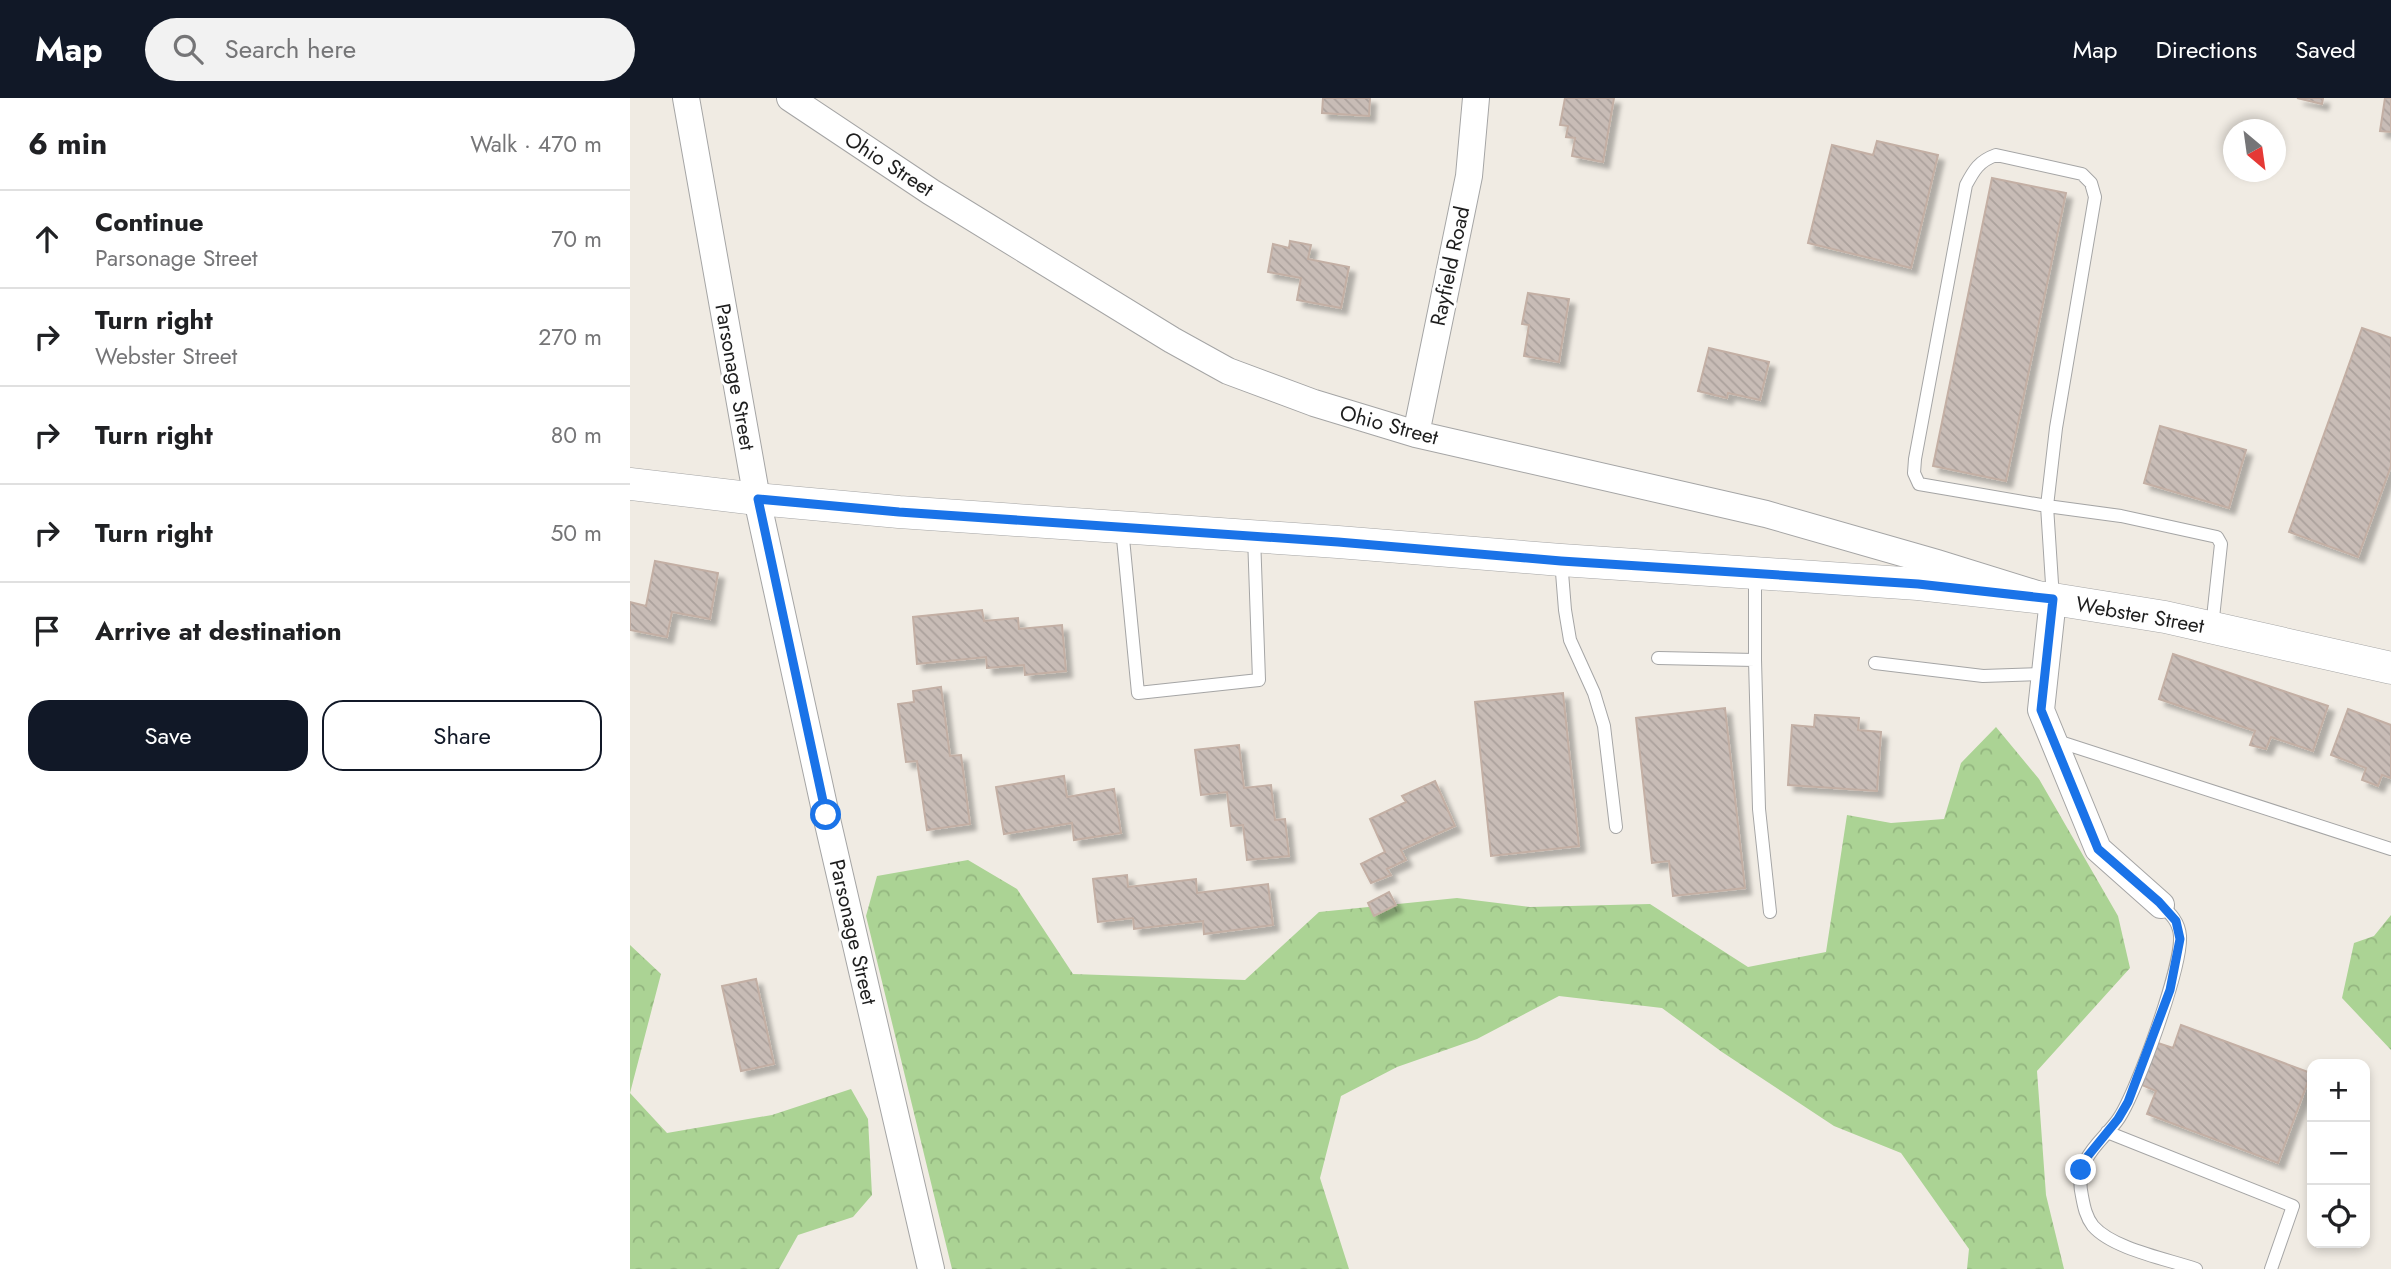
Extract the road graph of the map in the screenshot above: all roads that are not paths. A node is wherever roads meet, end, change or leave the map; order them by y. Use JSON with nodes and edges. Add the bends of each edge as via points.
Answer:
{"nodes":[{"id":1,"x":686,"y":98,"type":"edge"},
{"id":2,"x":790,"y":98,"type":"edge"},
{"id":3,"x":1476,"y":98,"type":"edge"},
{"id":4,"x":1416,"y":433,"type":"junction"},
{"id":5,"x":630,"y":484,"type":"edge"},
{"id":6,"x":758,"y":499,"type":"junction"},
{"id":7,"x":2047,"y":506,"type":"junction"},
{"id":8,"x":1121,"y":527,"type":"junction"},
{"id":9,"x":1254,"y":536,"type":"junction"},
{"id":10,"x":1561,"y":561,"type":"junction"},
{"id":11,"x":1755,"y":573,"type":"junction"},
{"id":12,"x":2053,"y":599,"type":"junction"},
{"id":13,"x":2212,"y":627,"type":"junction"},
{"id":14,"x":1658,"y":658,"type":"dead end"},
{"id":15,"x":1755,"y":660,"type":"junction"},
{"id":16,"x":1875,"y":663,"type":"dead end"},
{"id":17,"x":2391,"y":668,"type":"edge"},
{"id":18,"x":2045,"y":674,"type":"junction"},
{"id":19,"x":2053,"y":740,"type":"junction"},
{"id":20,"x":1616,"y":827,"type":"dead end"},
{"id":21,"x":2391,"y":849,"type":"edge"},
{"id":22,"x":2161,"y":905,"type":"joint"},
{"id":23,"x":1770,"y":912,"type":"dead end"},
{"id":24,"x":2107,"y":1132,"type":"junction"},
{"id":25,"x":932,"y":1269,"type":"edge"},
{"id":26,"x":2196,"y":1269,"type":"edge"},
{"id":27,"x":2271,"y":1269,"type":"edge"}],
"edges":[{"from":1,"to":6,"type":"street","name":"Parsonage Street"},
{"from":2,"to":4,"type":"street","name":"Ohio Street","via":[[931,192],[1228,370],[1314,403]]},
{"from":3,"to":4,"type":"street","name":"Rayfield Road","via":[[1469,176]]},
{"from":4,"to":12,"type":"street","name":"Ohio Street","via":[[1766,514]]},
{"from":5,"to":6,"type":"street","name":"Webster Street"},
{"from":6,"to":8,"type":"street","name":"Webster Street"},
{"from":6,"to":25,"type":"street","name":"Parsonage Street"},
{"from":7,"to":7,"type":"lane","via":[[1919,484],[1914,473],[1966,185],[1975,168],[1996,155],[2082,174],[2095,197]]},
{"from":7,"to":12,"type":"lane"},
{"from":7,"to":13,"type":"lane","via":[[2217,537],[2221,544]]},
{"from":8,"to":9,"type":"street","name":"Webster Street"},
{"from":8,"to":9,"type":"lane","via":[[1138,693],[1259,680]]},
{"from":9,"to":10,"type":"street","name":"Webster Street"},
{"from":10,"to":11,"type":"street","name":"Webster Street"},
{"from":10,"to":20,"type":"lane","via":[[1570,640],[1604,726]]},
{"from":11,"to":12,"type":"street","name":"Webster Street"},
{"from":11,"to":15,"type":"lane"},
{"from":12,"to":13,"type":"street","name":"Webster Street"},
{"from":12,"to":18,"type":"street"},
{"from":13,"to":17,"type":"street","name":"Webster Street"},
{"from":14,"to":15,"type":"lane"},
{"from":15,"to":23,"type":"lane","via":[[1759,809]]},
{"from":16,"to":18,"type":"lane","via":[[1983,676]]},
{"from":18,"to":19,"type":"street","via":[[2041,710]]},
{"from":19,"to":21,"type":"lane"},
{"from":19,"to":22,"type":"street","via":[[2098,849]]},
{"from":22,"to":24,"type":"lane","via":[[2176,921],[2180,939],[2170,990],[2128,1102]]},
{"from":24,"to":26,"type":"lane","via":[[2081,1170],[2080,1188],[2092,1224],[2119,1244]]},
{"from":24,"to":27,"type":"lane","via":[[2293,1206]]}]}
